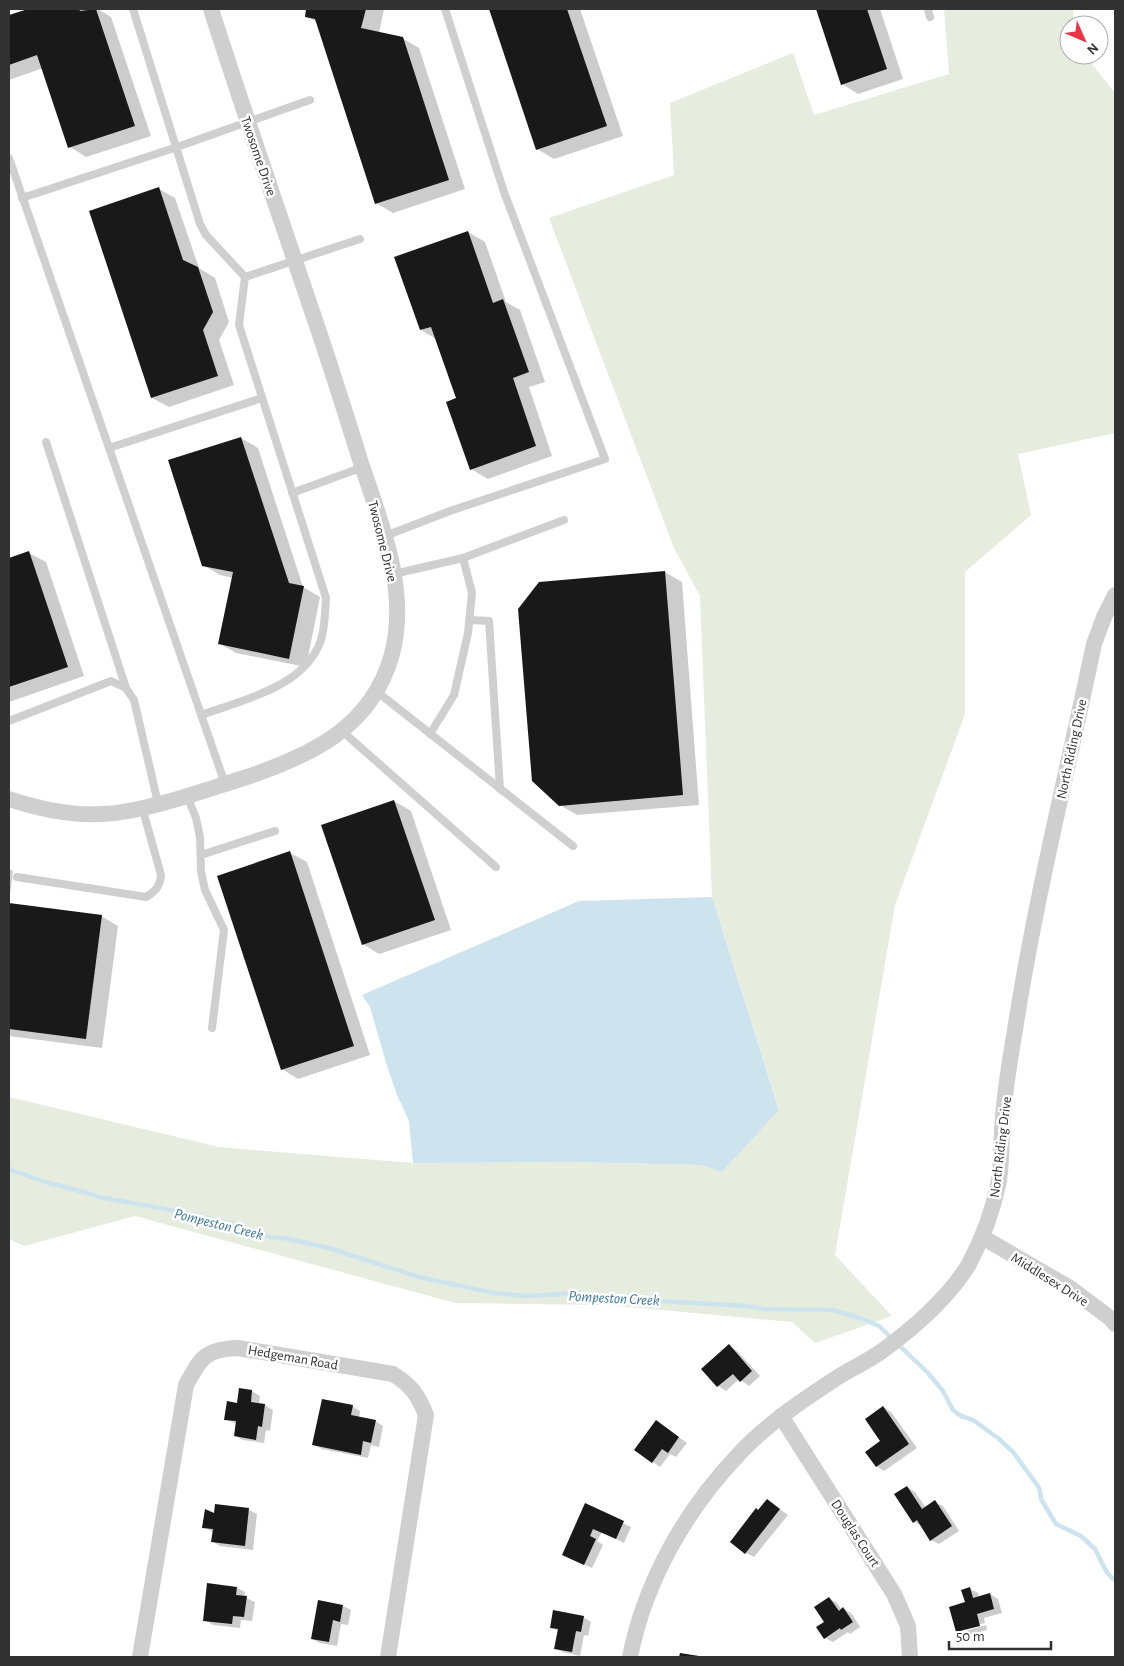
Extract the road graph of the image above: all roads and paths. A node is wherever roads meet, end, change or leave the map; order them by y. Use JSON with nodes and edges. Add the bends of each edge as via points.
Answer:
{"nodes":[{"id":1,"x":134,"y":9,"type":"edge"},
{"id":2,"x":211,"y":9,"type":"edge"},
{"id":3,"x":445,"y":9,"type":"edge"},
{"id":4,"x":310,"y":100,"type":"dead end"},
{"id":5,"x":248,"y":122,"type":"junction"},
{"id":6,"x":177,"y":147,"type":"junction"},
{"id":7,"x":9,"y":158,"type":"edge"},
{"id":8,"x":22,"y":198,"type":"junction"},
{"id":9,"x":360,"y":239,"type":"dead end"},
{"id":10,"x":295,"y":261,"type":"junction"},
{"id":11,"x":245,"y":277,"type":"junction"},
{"id":12,"x":262,"y":398,"type":"junction"},
{"id":13,"x":46,"y":442,"type":"dead end"},
{"id":14,"x":109,"y":448,"type":"junction"},
{"id":15,"x":363,"y":467,"type":"junction"},
{"id":16,"x":292,"y":493,"type":"junction"},
{"id":17,"x":564,"y":520,"type":"dead end"},
{"id":18,"x":385,"y":536,"type":"junction"},
{"id":19,"x":463,"y":558,"type":"junction"},
{"id":20,"x":394,"y":574,"type":"junction"},
{"id":21,"x":1115,"y":595,"type":"edge"},
{"id":22,"x":470,"y":620,"type":"junction"},
{"id":23,"x":126,"y":688,"type":"junction"},
{"id":24,"x":376,"y":691,"type":"junction"},
{"id":25,"x":201,"y":715,"type":"junction"},
{"id":26,"x":9,"y":721,"type":"edge"},
{"id":27,"x":342,"y":732,"type":"junction"},
{"id":28,"x":430,"y":734,"type":"junction"},
{"id":29,"x":225,"y":784,"type":"junction"},
{"id":30,"x":500,"y":789,"type":"junction"},
{"id":31,"x":186,"y":795,"type":"junction"},
{"id":32,"x":9,"y":799,"type":"edge"},
{"id":33,"x":158,"y":803,"type":"junction"},
{"id":34,"x":142,"y":807,"type":"junction"},
{"id":35,"x":275,"y":831,"type":"dead end"},
{"id":36,"x":573,"y":846,"type":"dead end"},
{"id":37,"x":200,"y":855,"type":"junction"},
{"id":38,"x":496,"y":867,"type":"dead end"},
{"id":39,"x":17,"y":877,"type":"dead end"},
{"id":40,"x":212,"y":1028,"type":"dead end"},
{"id":41,"x":982,"y":1237,"type":"junction"},
{"id":42,"x":1115,"y":1324,"type":"edge"},
{"id":43,"x":781,"y":1416,"type":"junction"},
{"id":44,"x":140,"y":1657,"type":"edge"},
{"id":45,"x":388,"y":1657,"type":"edge"},
{"id":46,"x":630,"y":1657,"type":"edge"},
{"id":47,"x":910,"y":1657,"type":"edge"}],
"edges":[{"from":1,"to":6,"type":"lane"},
{"from":2,"to":5,"type":"street","name":"Twosome Drive"},
{"from":3,"to":18,"type":"lane","via":[[504,192],[605,459]]},
{"from":4,"to":5,"type":"lane"},
{"from":5,"to":6,"type":"lane"},
{"from":5,"to":10,"type":"street","name":"Twosome Drive"},
{"from":6,"to":8,"type":"lane"},
{"from":6,"to":11,"type":"lane","via":[[200,224],[206,235]]},
{"from":7,"to":8,"type":"lane"},
{"from":8,"to":14,"type":"lane"},
{"from":9,"to":10,"type":"lane"},
{"from":10,"to":11,"type":"lane"},
{"from":10,"to":15,"type":"street","name":"Twosome Drive"},
{"from":11,"to":12,"type":"lane","via":[[239,325]]},
{"from":12,"to":14,"type":"lane"},
{"from":12,"to":16,"type":"lane"},
{"from":13,"to":23,"type":"lane"},
{"from":14,"to":25,"type":"lane"},
{"from":15,"to":16,"type":"lane"},
{"from":15,"to":18,"type":"street","name":"Twosome Drive"},
{"from":16,"to":25,"type":"lane","via":[[326,598],[321,640],[311,661],[295,676],[276,687]]},
{"from":17,"to":19,"type":"lane"},
{"from":18,"to":20,"type":"street","name":"Twosome Drive"},
{"from":19,"to":20,"type":"lane"},
{"from":19,"to":22,"type":"lane","via":[[472,593]]},
{"from":20,"to":24,"type":"street","name":"Twosome Drive","via":[[396,628],[392,654]]},
{"from":21,"to":41,"type":"street","name":"North Riding Drive","via":[[1094,644],[1033,928],[1004,1106],[999,1179]]},
{"from":22,"to":28,"type":"lane","via":[[454,695]]},
{"from":22,"to":30,"type":"lane","via":[[489,621]]},
{"from":23,"to":26,"type":"lane","via":[[111,681]]},
{"from":23,"to":33,"type":"lane","via":[[134,700]]},
{"from":24,"to":27,"type":"street","name":"Twosome Drive"},
{"from":24,"to":28,"type":"lane"},
{"from":25,"to":29,"type":"lane"},
{"from":27,"to":29,"type":"street","name":"Twosome Drive","via":[[292,761]]},
{"from":27,"to":38,"type":"lane"},
{"from":28,"to":30,"type":"lane"},
{"from":29,"to":31,"type":"street","name":"Twosome Drive"},
{"from":30,"to":36,"type":"lane"},
{"from":31,"to":33,"type":"street","name":"Twosome Drive"},
{"from":31,"to":37,"type":"lane","via":[[196,818]]},
{"from":32,"to":34,"type":"street","name":"Twosome Drive","via":[[76,814],[104,814]]},
{"from":33,"to":34,"type":"street","name":"Twosome Drive"},
{"from":34,"to":39,"type":"lane","via":[[161,875],[155,892],[146,896]]},
{"from":35,"to":37,"type":"lane"},
{"from":37,"to":40,"type":"lane","via":[[205,890],[224,930]]},
{"from":41,"to":42,"type":"street","name":"Middlesex Drive","via":[[1070,1288]]},
{"from":41,"to":43,"type":"street","name":"North Riding Drive","via":[[954,1286],[928,1315],[881,1352],[834,1379]]},
{"from":43,"to":46,"type":"street","name":"North Riding Drive","via":[[741,1452],[683,1526],[645,1604]]},
{"from":43,"to":47,"type":"street","name":"Douglas Court","via":[[894,1594],[908,1626]]},
{"from":44,"to":45,"type":"street","name":"Hedgeman Road","via":[[186,1384],[205,1355],[220,1348],[238,1348],[393,1374],[408,1383],[419,1397],[426,1415]]}]}
